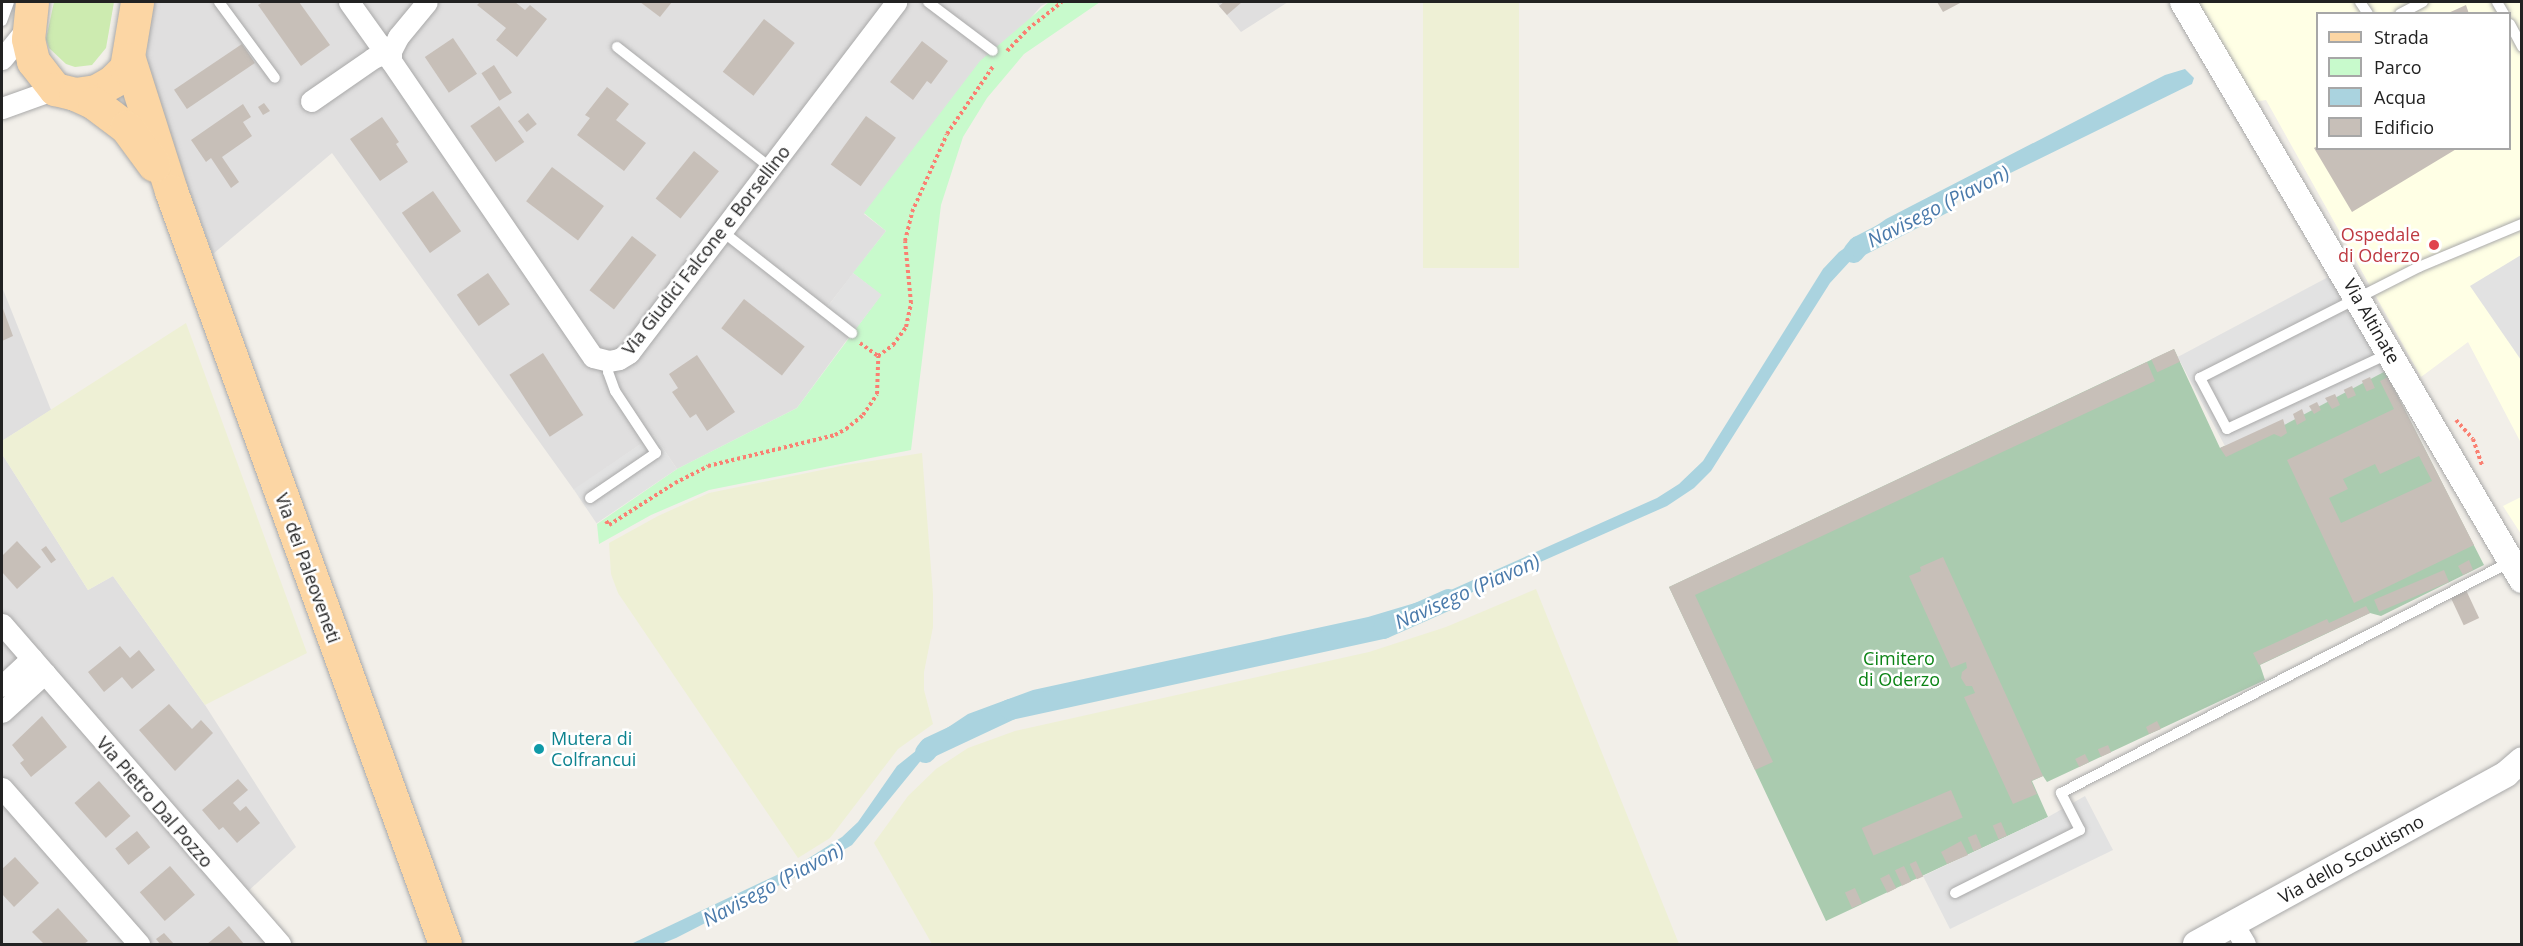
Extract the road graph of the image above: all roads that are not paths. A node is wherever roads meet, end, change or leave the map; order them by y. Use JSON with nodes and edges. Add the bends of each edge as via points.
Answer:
{"nodes":[{"id":1,"x":137,"y":2,"type":"edge"},
{"id":2,"x":219,"y":2,"type":"edge"},
{"id":3,"x":349,"y":2,"type":"edge"},
{"id":4,"x":426,"y":2,"type":"edge"},
{"id":5,"x":896,"y":2,"type":"edge"},
{"id":6,"x":928,"y":2,"type":"edge"},
{"id":7,"x":2183,"y":2,"type":"edge"},
{"id":8,"x":2423,"y":2,"type":"edge"},
{"id":9,"x":2404,"y":12,"type":"edge"},
{"id":10,"x":18,"y":13,"type":"edge"},
{"id":11,"x":2511,"y":26,"type":"edge"},
{"id":12,"x":617,"y":47,"type":"dead end"},
{"id":13,"x":2522,"y":47,"type":"edge"},
{"id":14,"x":391,"y":51,"type":"junction"},
{"id":15,"x":998,"y":52,"type":"road end"},
{"id":16,"x":2,"y":58,"type":"edge"},
{"id":17,"x":129,"y":59,"type":"junction"},
{"id":18,"x":274,"y":78,"type":"dead end"},
{"id":19,"x":65,"y":91,"type":"junction"},
{"id":20,"x":311,"y":100,"type":"dead end"},
{"id":21,"x":2,"y":108,"type":"edge"},
{"id":22,"x":771,"y":168,"type":"junction"},
{"id":23,"x":171,"y":191,"type":"junction"},
{"id":24,"x":2522,"y":224,"type":"edge"},
{"id":25,"x":723,"y":232,"type":"junction"},
{"id":26,"x":2359,"y":299,"type":"junction"},
{"id":27,"x":852,"y":333,"type":"road end"},
{"id":28,"x":2390,"y":352,"type":"junction"},
{"id":29,"x":609,"y":361,"type":"junction"},
{"id":30,"x":590,"y":498,"type":"dead end"},
{"id":31,"x":2516,"y":571,"type":"edge"},
{"id":32,"x":2,"y":624,"type":"edge"},
{"id":33,"x":38,"y":665,"type":"junction"},
{"id":34,"x":2,"y":686,"type":"edge"},
{"id":35,"x":2,"y":712,"type":"edge"},
{"id":36,"x":2516,"y":768,"type":"edge"},
{"id":37,"x":2,"y":788,"type":"edge"},
{"id":38,"x":1955,"y":893,"type":"dead end"},
{"id":39,"x":2239,"y":934,"type":"edge"},
{"id":40,"x":139,"y":945,"type":"edge"},
{"id":41,"x":280,"y":945,"type":"edge"},
{"id":42,"x":445,"y":945,"type":"edge"},
{"id":43,"x":2196,"y":945,"type":"edge"}],
"edges":[{"from":1,"to":17,"type":"main road"},
{"from":2,"to":18,"type":"lane"},
{"from":3,"to":14,"type":"street","name":"Via Giudici Falcone e Borsellino","via":[[379,44]]},
{"from":4,"to":14,"type":"street"},
{"from":5,"to":22,"type":"street","name":"Via Giudici Falcone e Borsellino"},
{"from":6,"to":15,"type":"lane"},
{"from":7,"to":26,"type":"street","name":"Via Altinate"},
{"from":8,"to":9,"type":"lane"},
{"from":10,"to":16,"type":"street"},
{"from":10,"to":19,"type":"main road","via":[[33,61]]},
{"from":11,"to":13,"type":"lane"},
{"from":12,"to":22,"type":"lane"},
{"from":14,"to":20,"type":"street","via":[[373,58]]},
{"from":14,"to":29,"type":"street","name":"Via Giudici Falcone e Borsellino","via":[[391,61],[593,357]]},
{"from":17,"to":19,"type":"main road","via":[[113,81],[96,91]]},
{"from":17,"to":23,"type":"main road","name":"Via dei Paleoveneti"},
{"from":19,"to":21,"type":"street"},
{"from":19,"to":23,"type":"main road","name":"Via dei Paleoveneti","via":[[111,115],[134,135]]},
{"from":22,"to":25,"type":"street","name":"Via Giudici Falcone e Borsellino"},
{"from":23,"to":42,"type":"main road","name":"Via dei Paleoveneti"},
{"from":24,"to":26,"type":"lane","via":[[2419,267]]},
{"from":25,"to":27,"type":"lane"},
{"from":25,"to":29,"type":"street","name":"Via Giudici Falcone e Borsellino","via":[[629,353]]},
{"from":26,"to":28,"type":"street","name":"Via Altinate"},
{"from":26,"to":28,"type":"lane","via":[[2200,378],[2227,429]]},
{"from":28,"to":31,"type":"street","name":"Via Altinate"},
{"from":29,"to":30,"type":"lane","via":[[608,372],[615,392],[656,453]]},
{"from":31,"to":38,"type":"lane","via":[[2061,793],[2080,830]]},
{"from":32,"to":33,"type":"street","name":"Via Pietro Dal Pozzo"},
{"from":33,"to":34,"type":"street"},
{"from":33,"to":35,"type":"street"},
{"from":33,"to":41,"type":"street","name":"Via Pietro Dal Pozzo"},
{"from":36,"to":39,"type":"street","name":"Via dello Scoutismo"},
{"from":37,"to":40,"type":"street"},
{"from":39,"to":43,"type":"street","name":"Via dello Scoutismo"}]}
